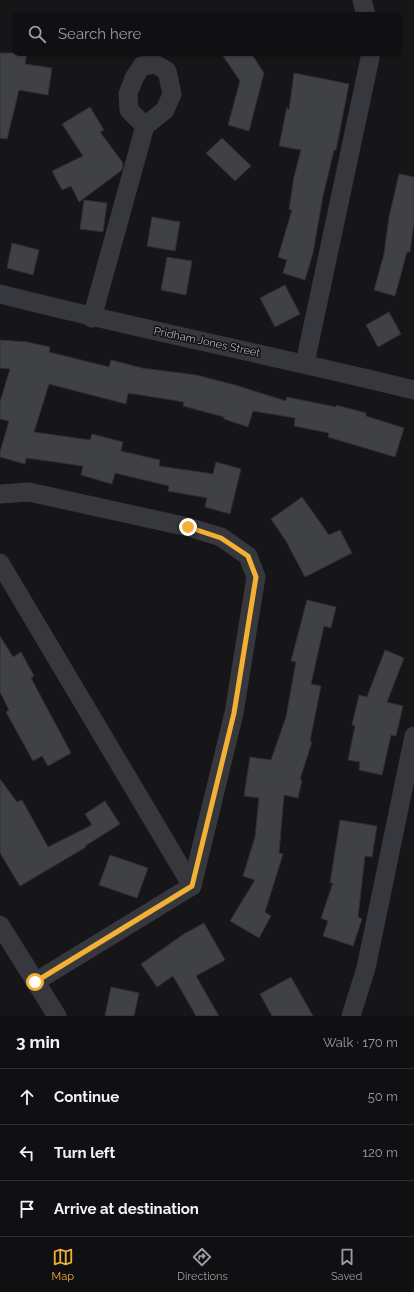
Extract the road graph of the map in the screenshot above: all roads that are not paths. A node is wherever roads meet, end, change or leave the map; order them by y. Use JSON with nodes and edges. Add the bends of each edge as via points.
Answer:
{"nodes":[{"id":1,"x":362,"y":0,"type":"edge"},
{"id":2,"x":365,"y":12,"type":"edge"},
{"id":3,"x":371,"y":56,"type":"edge"},
{"id":4,"x":145,"y":126,"type":"dead end"},
{"id":5,"x":0,"y":294,"type":"edge"},
{"id":6,"x":92,"y":318,"type":"junction"},
{"id":7,"x":305,"y":363,"type":"junction"},
{"id":8,"x":414,"y":390,"type":"edge"},
{"id":9,"x":0,"y":494,"type":"edge"},
{"id":10,"x":0,"y":563,"type":"edge"},
{"id":11,"x":414,"y":736,"type":"edge"},
{"id":12,"x":192,"y":886,"type":"junction"},
{"id":13,"x":0,"y":925,"type":"edge"},
{"id":14,"x":35,"y":982,"type":"junction"},
{"id":15,"x":56,"y":1016,"type":"edge"},
{"id":16,"x":351,"y":1016,"type":"edge"}],
"edges":[{"from":1,"to":2,"type":"street"},
{"from":3,"to":7,"type":"street"},
{"from":4,"to":6,"type":"street"},
{"from":5,"to":6,"type":"street","name":"Pridham Jones Street"},
{"from":6,"to":7,"type":"street","name":"Pridham Jones Street"},
{"from":7,"to":8,"type":"street","name":"Pridham Jones Street"},
{"from":9,"to":12,"type":"street","via":[[29,492],[188,527],[221,538],[248,556],[256,577],[234,713]]},
{"from":10,"to":12,"type":"street"},
{"from":11,"to":16,"type":"street","via":[[366,968]]},
{"from":12,"to":14,"type":"street"},
{"from":13,"to":14,"type":"street"},
{"from":14,"to":15,"type":"street"}]}
